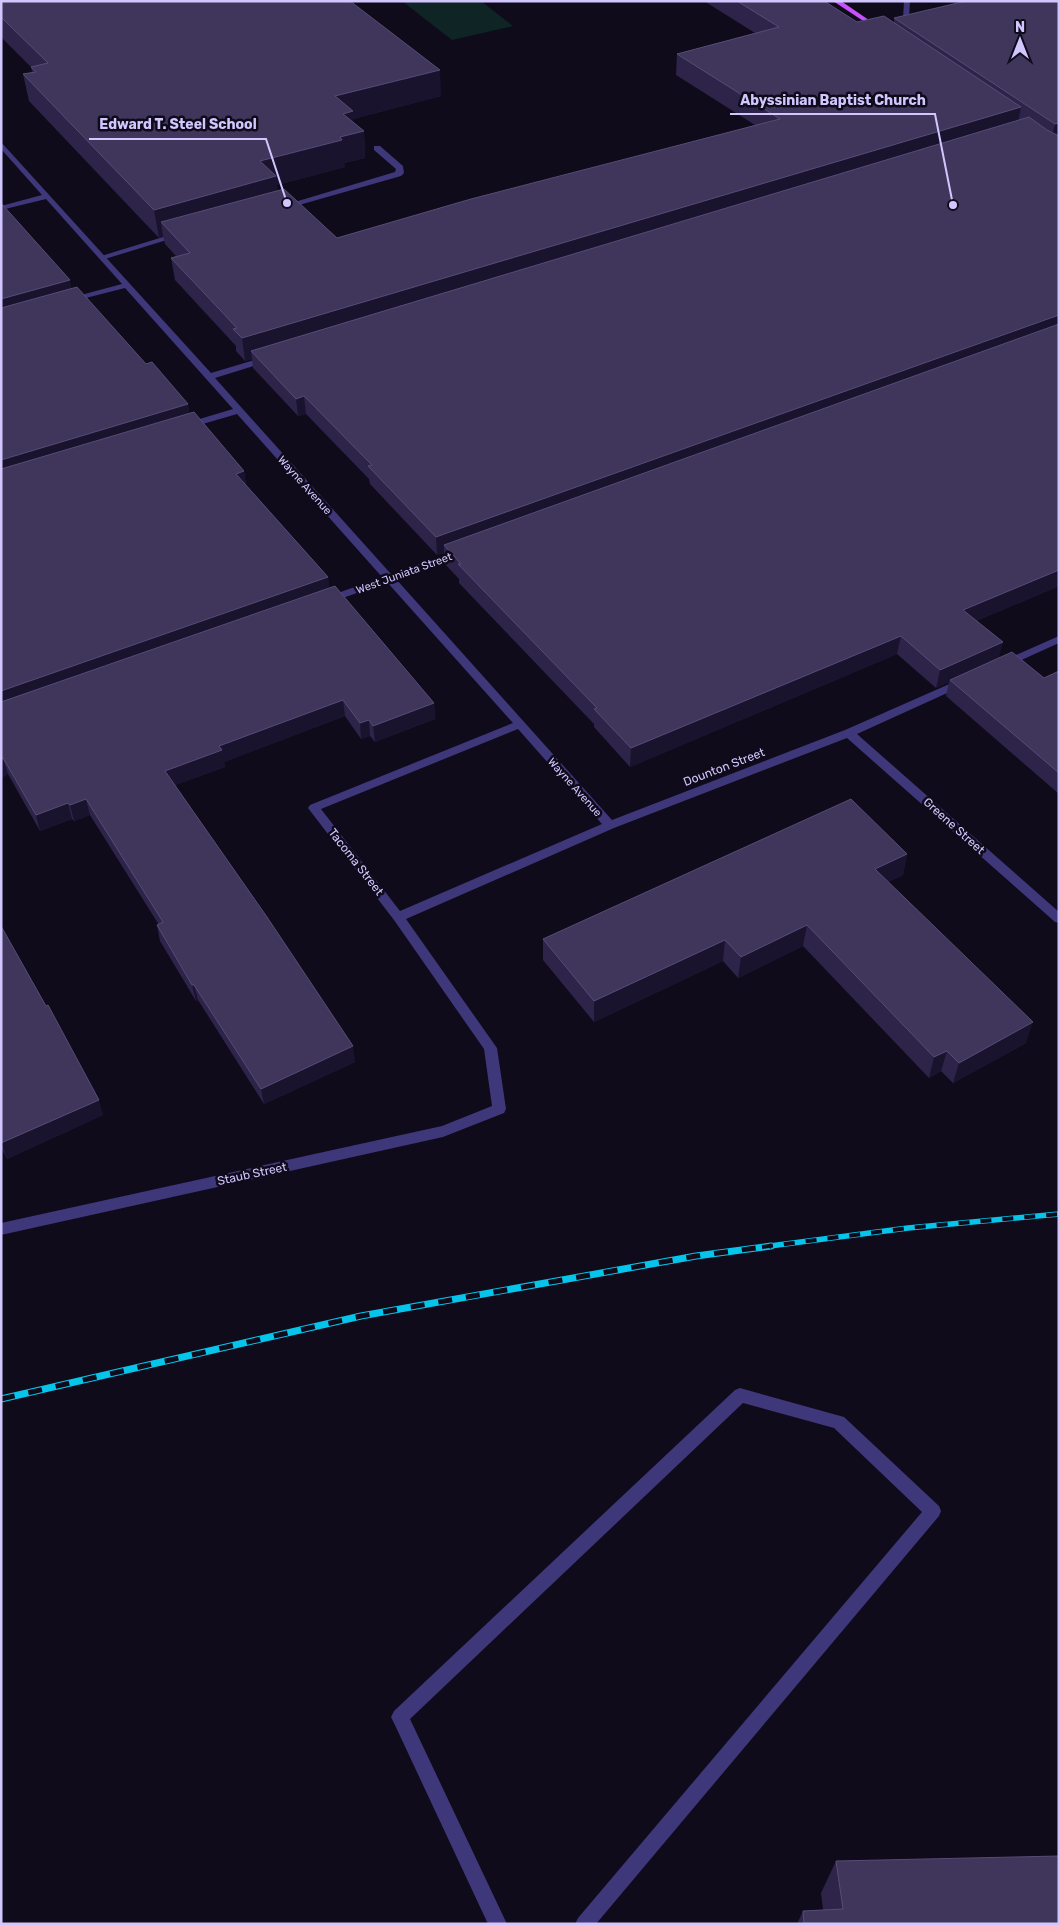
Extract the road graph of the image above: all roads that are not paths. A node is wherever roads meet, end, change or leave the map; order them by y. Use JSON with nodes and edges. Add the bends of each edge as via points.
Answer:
{"nodes":[{"id":1,"x":836,"y":1,"type":"edge"},
{"id":2,"x":907,"y":1,"type":"edge"},
{"id":3,"x":916,"y":17,"type":"edge"},
{"id":4,"x":906,"y":19,"type":"junction"},
{"id":5,"x":894,"y":22,"type":"edge"},
{"id":6,"x":884,"y":28,"type":"edge"},
{"id":7,"x":1,"y":144,"type":"edge"},
{"id":8,"x":377,"y":148,"type":"dead end"},
{"id":9,"x":47,"y":196,"type":"junction"},
{"id":10,"x":1,"y":208,"type":"edge"},
{"id":11,"x":276,"y":209,"type":"edge"},
{"id":12,"x":190,"y":232,"type":"edge"},
{"id":13,"x":102,"y":257,"type":"junction"},
{"id":14,"x":127,"y":285,"type":"junction"},
{"id":15,"x":64,"y":302,"type":"edge"},
{"id":16,"x":276,"y":357,"type":"edge"},
{"id":17,"x":209,"y":377,"type":"junction"},
{"id":18,"x":239,"y":410,"type":"junction"},
{"id":19,"x":172,"y":430,"type":"edge"},
{"id":20,"x":473,"y":548,"type":"edge"},
{"id":21,"x":389,"y":578,"type":"junction"},
{"id":22,"x":315,"y":604,"type":"edge"},
{"id":23,"x":1059,"y":639,"type":"edge"},
{"id":24,"x":995,"y":668,"type":"edge"},
{"id":25,"x":977,"y":676,"type":"edge"},
{"id":26,"x":519,"y":724,"type":"junction"},
{"id":27,"x":849,"y":733,"type":"junction"},
{"id":28,"x":610,"y":826,"type":"junction"},
{"id":29,"x":398,"y":917,"type":"junction"},
{"id":30,"x":1059,"y":919,"type":"edge"},
{"id":31,"x":499,"y":1109,"type":"joint"},
{"id":32,"x":1,"y":1229,"type":"edge"},
{"id":33,"x":498,"y":1924,"type":"edge"},
{"id":34,"x":584,"y":1924,"type":"edge"}],
"edges":[{"from":1,"to":6,"type":"main road","via":[[875,26]]},
{"from":2,"to":4,"type":"street"},
{"from":3,"to":4,"type":"street"},
{"from":4,"to":5,"type":"street"},
{"from":7,"to":9,"type":"street","name":"Wayne Avenue"},
{"from":8,"to":11,"type":"street","via":[[400,168],[398,174]]},
{"from":9,"to":10,"type":"street"},
{"from":9,"to":13,"type":"street","name":"Wayne Avenue"},
{"from":12,"to":13,"type":"street"},
{"from":13,"to":14,"type":"street","name":"Wayne Avenue"},
{"from":14,"to":15,"type":"street"},
{"from":14,"to":17,"type":"street","name":"Wayne Avenue"},
{"from":16,"to":17,"type":"street"},
{"from":17,"to":18,"type":"street","name":"Wayne Avenue"},
{"from":18,"to":19,"type":"street"},
{"from":18,"to":21,"type":"street","name":"Wayne Avenue"},
{"from":20,"to":21,"type":"street","name":"West Juniata Street"},
{"from":21,"to":22,"type":"street","name":"West Juniata Street"},
{"from":21,"to":26,"type":"street","name":"Wayne Avenue"},
{"from":23,"to":24,"type":"street"},
{"from":25,"to":27,"type":"street","name":"Dounton Street"},
{"from":26,"to":28,"type":"street","name":"Wayne Avenue"},
{"from":26,"to":29,"type":"street","name":"Tacoma Street","via":[[314,808]]},
{"from":27,"to":28,"type":"street","name":"Dounton Street"},
{"from":27,"to":30,"type":"street","name":"Greene Street"},
{"from":28,"to":29,"type":"street","name":"Dounton Street"},
{"from":29,"to":31,"type":"street","name":"Tacoma Street","via":[[490,1048]]},
{"from":31,"to":32,"type":"street","name":"Staub Street","via":[[443,1131]]},
{"from":33,"to":34,"type":"street","via":[[400,1717],[740,1395],[840,1422],[932,1511]]}]}
